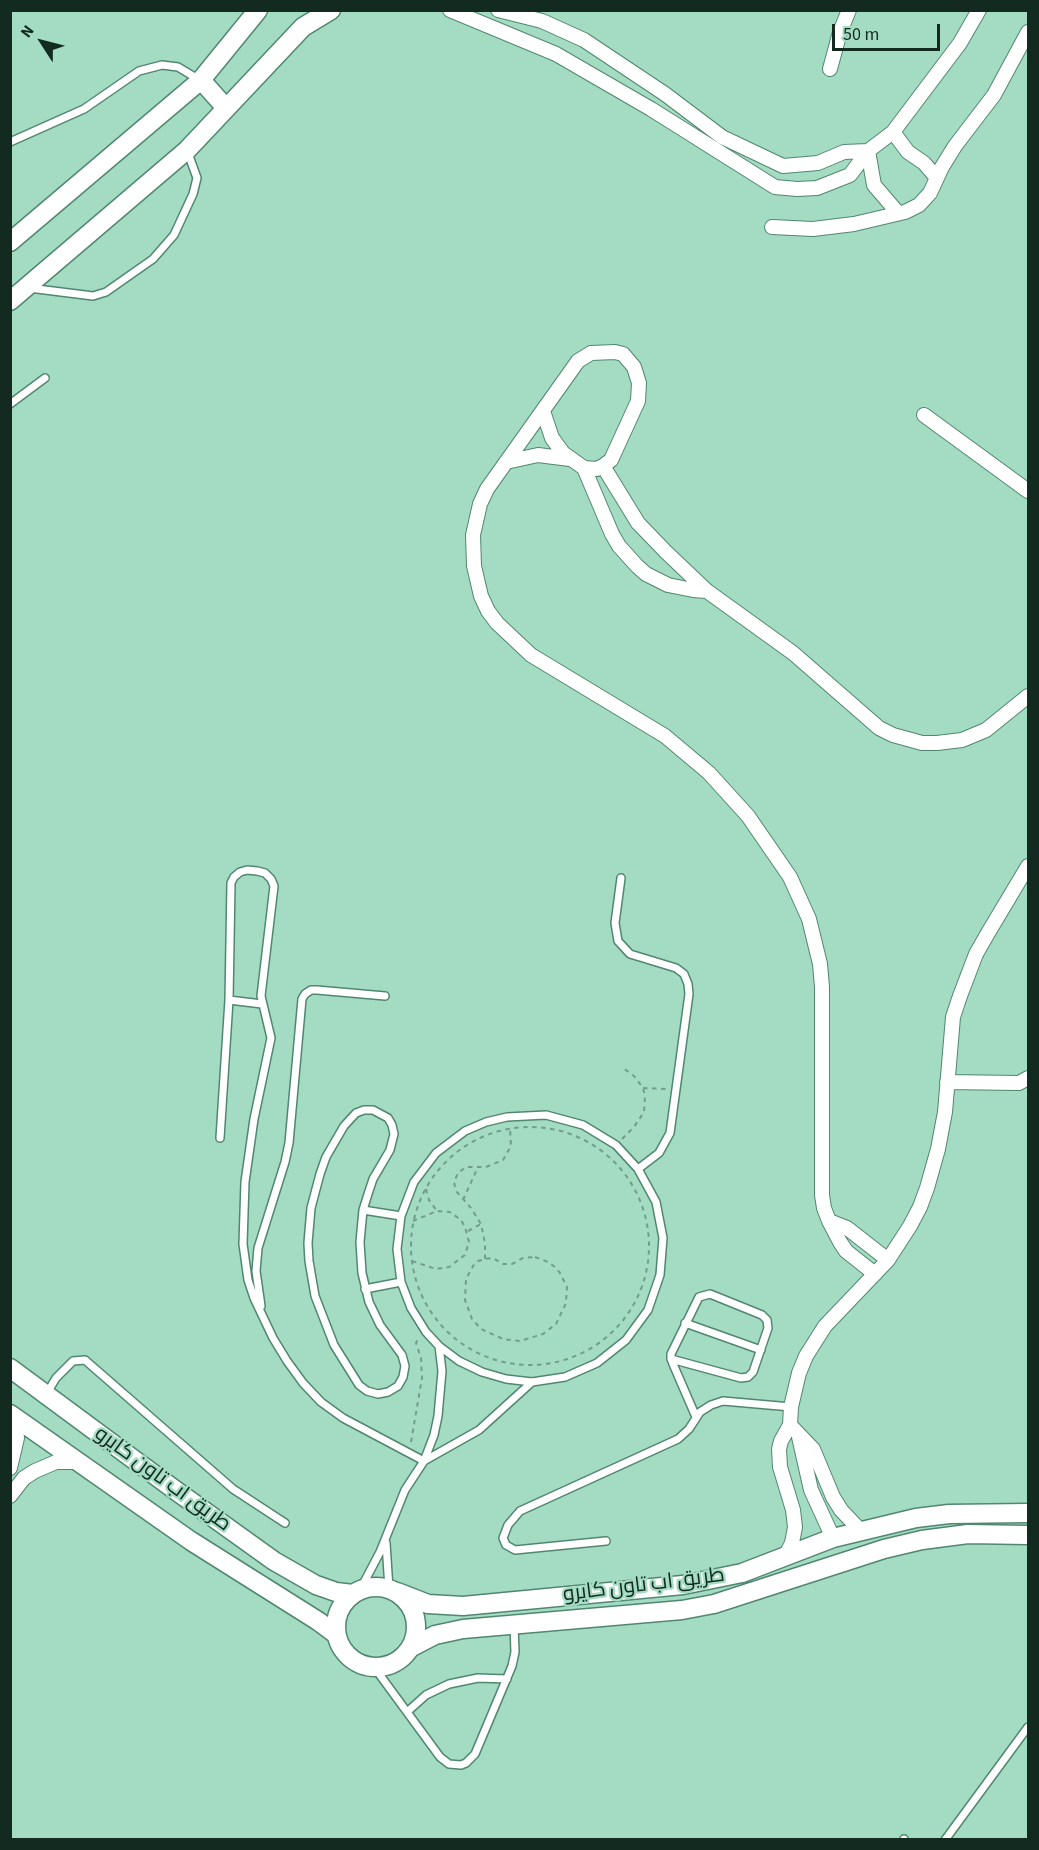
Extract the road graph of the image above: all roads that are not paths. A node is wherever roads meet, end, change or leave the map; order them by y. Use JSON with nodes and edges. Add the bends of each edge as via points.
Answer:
{"nodes":[{"id":1,"x":258,"y":10,"type":"edge"},
{"id":2,"x":331,"y":10,"type":"edge"},
{"id":3,"x":450,"y":10,"type":"edge"},
{"id":4,"x":498,"y":10,"type":"edge"},
{"id":5,"x":849,"y":10,"type":"edge"},
{"id":6,"x":979,"y":10,"type":"edge"},
{"id":7,"x":1029,"y":33,"type":"edge"},
{"id":8,"x":830,"y":69,"type":"dead end"},
{"id":9,"x":201,"y":80,"type":"junction"},
{"id":10,"x":665,"y":94,"type":"junction"},
{"id":11,"x":226,"y":108,"type":"junction"},
{"id":12,"x":651,"y":109,"type":"junction"},
{"id":13,"x":893,"y":132,"type":"junction"},
{"id":14,"x":10,"y":142,"type":"edge"},
{"id":15,"x":187,"y":150,"type":"junction"},
{"id":16,"x":868,"y":151,"type":"junction"},
{"id":17,"x":783,"y":166,"type":"junction"},
{"id":18,"x":937,"y":178,"type":"junction"},
{"id":19,"x":775,"y":187,"type":"junction"},
{"id":20,"x":898,"y":213,"type":"junction"},
{"id":21,"x":772,"y":228,"type":"dead end"},
{"id":22,"x":10,"y":242,"type":"edge"},
{"id":23,"x":27,"y":288,"type":"junction"},
{"id":24,"x":10,"y":301,"type":"edge"},
{"id":25,"x":45,"y":378,"type":"dead end"},
{"id":26,"x":10,"y":404,"type":"edge"},
{"id":27,"x":543,"y":411,"type":"junction"},
{"id":28,"x":924,"y":415,"type":"dead end"},
{"id":29,"x":570,"y":459,"type":"junction"},
{"id":30,"x":506,"y":462,"type":"junction"},
{"id":31,"x":603,"y":466,"type":"junction"},
{"id":32,"x":584,"y":468,"type":"junction"},
{"id":33,"x":1029,"y":491,"type":"edge"},
{"id":34,"x":707,"y":591,"type":"junction"},
{"id":35,"x":1029,"y":696,"type":"edge"},
{"id":36,"x":1029,"y":866,"type":"edge"},
{"id":37,"x":621,"y":878,"type":"dead end"},
{"id":38,"x":385,"y":996,"type":"dead end"},
{"id":39,"x":229,"y":1000,"type":"junction"},
{"id":40,"x":262,"y":1004,"type":"junction"},
{"id":41,"x":1029,"y":1078,"type":"edge"},
{"id":42,"x":947,"y":1082,"type":"junction"},
{"id":43,"x":220,"y":1138,"type":"dead end"},
{"id":44,"x":638,"y":1169,"type":"junction"},
{"id":45,"x":363,"y":1210,"type":"junction"},
{"id":46,"x":401,"y":1216,"type":"junction"},
{"id":47,"x":829,"y":1221,"type":"junction"},
{"id":48,"x":888,"y":1260,"type":"junction"},
{"id":49,"x":875,"y":1274,"type":"junction"},
{"id":50,"x":401,"y":1282,"type":"junction"},
{"id":51,"x":365,"y":1289,"type":"junction"},
{"id":52,"x":262,"y":1314,"type":"junction"},
{"id":53,"x":685,"y":1323,"type":"junction"},
{"id":54,"x":439,"y":1346,"type":"junction"},
{"id":55,"x":760,"y":1350,"type":"junction"},
{"id":56,"x":671,"y":1359,"type":"junction"},
{"id":57,"x":10,"y":1368,"type":"edge"},
{"id":58,"x":532,"y":1382,"type":"junction"},
{"id":59,"x":46,"y":1395,"type":"junction"},
{"id":60,"x":791,"y":1407,"type":"junction"},
{"id":61,"x":13,"y":1416,"type":"edge"},
{"id":62,"x":696,"y":1417,"type":"junction"},
{"id":63,"x":790,"y":1425,"type":"junction"},
{"id":64,"x":424,"y":1461,"type":"junction"},
{"id":65,"x":79,"y":1462,"type":"junction"},
{"id":66,"x":10,"y":1468,"type":"edge"},
{"id":67,"x":10,"y":1496,"type":"edge"},
{"id":68,"x":1029,"y":1513,"type":"edge"},
{"id":69,"x":285,"y":1523,"type":"dead end"},
{"id":70,"x":860,"y":1530,"type":"junction"},
{"id":71,"x":1029,"y":1535,"type":"edge"},
{"id":72,"x":386,"y":1537,"type":"junction"},
{"id":73,"x":832,"y":1538,"type":"junction"},
{"id":74,"x":606,"y":1542,"type":"dead end"},
{"id":75,"x":785,"y":1557,"type":"junction"},
{"id":76,"x":393,"y":1591,"type":"junction"},
{"id":77,"x":357,"y":1592,"type":"junction"},
{"id":78,"x":737,"y":1598,"type":"junction"},
{"id":79,"x":514,"y":1624,"type":"junction"},
{"id":80,"x":337,"y":1635,"type":"junction"},
{"id":81,"x":410,"y":1648,"type":"junction"},
{"id":82,"x":374,"y":1667,"type":"junction"},
{"id":83,"x":507,"y":1679,"type":"junction"},
{"id":84,"x":407,"y":1712,"type":"junction"},
{"id":85,"x":1029,"y":1727,"type":"edge"},
{"id":86,"x":945,"y":1839,"type":"edge"}],
"edges":[{"from":1,"to":9,"type":"street"},
{"from":2,"to":11,"type":"street","via":[[303,27]]},
{"from":3,"to":12,"type":"street","via":[[556,54]]},
{"from":4,"to":10,"type":"street","via":[[542,21],[584,40]]},
{"from":5,"to":8,"type":"street"},
{"from":6,"to":13,"type":"street","via":[[960,43]]},
{"from":7,"to":18,"type":"street","via":[[994,95],[955,146]]},
{"from":9,"to":11,"type":"street"},
{"from":9,"to":14,"type":"lane","via":[[178,67],[162,65],[139,71],[84,109]]},
{"from":9,"to":22,"type":"street"},
{"from":10,"to":12,"type":"street"},
{"from":10,"to":17,"type":"street","via":[[722,137]]},
{"from":11,"to":15,"type":"street"},
{"from":12,"to":19,"type":"street"},
{"from":13,"to":16,"type":"street"},
{"from":13,"to":18,"type":"street"},
{"from":15,"to":23,"type":"street"},
{"from":15,"to":23,"type":"lane","via":[[197,178],[193,194],[174,235],[153,259],[106,292],[93,296]]},
{"from":16,"to":17,"type":"street","via":[[844,152],[818,163]]},
{"from":16,"to":19,"type":"street","via":[[850,175],[817,188]]},
{"from":16,"to":20,"type":"street","via":[[874,185]]},
{"from":17,"to":19,"type":"street"},
{"from":18,"to":20,"type":"street","via":[[925,200]]},
{"from":20,"to":21,"type":"street","via":[[834,227]]},
{"from":23,"to":24,"type":"street"},
{"from":25,"to":26,"type":"lane"},
{"from":27,"to":29,"type":"street","via":[[552,438]]},
{"from":27,"to":30,"type":"street"},
{"from":27,"to":31,"type":"street","via":[[572,367],[584,356],[599,351],[623,354],[637,375],[638,401],[611,460]]},
{"from":28,"to":33,"type":"street"},
{"from":29,"to":30,"type":"street","via":[[538,455]]},
{"from":29,"to":32,"type":"street"},
{"from":30,"to":47,"type":"street","via":[[480,504],[473,535],[477,582],[488,610],[531,655],[648,725],[709,773],[778,858],[801,898],[816,941],[822,987],[822,1195]]},
{"from":31,"to":32,"type":"street"},
{"from":31,"to":34,"type":"street","via":[[638,523]]},
{"from":32,"to":34,"type":"street","via":[[612,534],[637,566],[668,585]]},
{"from":34,"to":35,"type":"street","via":[[793,653],[879,728],[907,740],[938,743],[974,736]]},
{"from":36,"to":42,"type":"street","via":[[988,933],[963,986],[953,1017]]},
{"from":37,"to":44,"type":"lane","via":[[615,923],[618,941],[630,954],[676,968],[684,974],[689,994],[670,1133],[659,1153]]},
{"from":38,"to":52,"type":"lane","via":[[311,990],[302,999],[289,1143],[258,1248],[256,1271]]},
{"from":39,"to":40,"type":"lane"},
{"from":39,"to":40,"type":"lane","via":[[231,883],[240,872],[257,871],[265,873],[274,886]]},
{"from":39,"to":43,"type":"lane"},
{"from":40,"to":52,"type":"lane","via":[[271,1038],[249,1150],[243,1213],[248,1280]]},
{"from":41,"to":42,"type":"street","via":[[1019,1083]]},
{"from":42,"to":48,"type":"street","via":[[944,1121],[927,1188],[910,1226]]},
{"from":44,"to":46,"type":"lane","via":[[616,1145],[583,1125],[546,1115],[507,1117],[465,1131],[436,1153],[414,1182]]},
{"from":44,"to":58,"type":"lane","via":[[656,1202],[663,1238],[660,1275],[648,1310],[626,1340],[597,1363],[565,1377]]},
{"from":45,"to":46,"type":"lane"},
{"from":45,"to":51,"type":"lane","via":[[360,1258]]},
{"from":45,"to":51,"type":"lane","via":[[394,1134],[388,1118],[373,1110],[350,1118],[326,1157],[313,1199],[308,1243],[315,1296],[330,1338],[359,1384],[378,1394],[398,1386],[405,1366],[377,1320]]},
{"from":46,"to":50,"type":"lane","via":[[397,1249]]},
{"from":47,"to":48,"type":"street","via":[[847,1228]]},
{"from":47,"to":49,"type":"street","via":[[846,1251]]},
{"from":48,"to":49,"type":"street"},
{"from":49,"to":60,"type":"street","via":[[815,1340],[799,1372]]},
{"from":50,"to":51,"type":"lane"},
{"from":50,"to":54,"type":"lane","via":[[411,1308]]},
{"from":52,"to":64,"type":"lane","via":[[286,1361],[321,1402]]},
{"from":53,"to":55,"type":"lane"},
{"from":53,"to":55,"type":"lane","via":[[699,1297],[710,1294],[765,1317],[768,1328]]},
{"from":53,"to":56,"type":"lane"},
{"from":54,"to":58,"type":"lane","via":[[482,1372],[506,1380]]},
{"from":54,"to":64,"type":"lane","via":[[442,1371],[438,1416]]},
{"from":55,"to":56,"type":"lane","via":[[753,1372],[745,1378]]},
{"from":56,"to":62,"type":"lane"},
{"from":57,"to":59,"type":"street","name":"طريق اب تاون كايرو"},
{"from":58,"to":64,"type":"lane","via":[[479,1430]]},
{"from":59,"to":69,"type":"lane","via":[[73,1361],[85,1360],[233,1489]]},
{"from":59,"to":77,"type":"street","name":"طريق اب تاون كايرو","via":[[274,1561],[316,1585],[336,1592]]},
{"from":60,"to":62,"type":"lane","via":[[723,1401],[705,1408]]},
{"from":60,"to":63,"type":"street"},
{"from":61,"to":65,"type":"street","name":"طريق اب تاون كايرو"},
{"from":61,"to":66,"type":"street","via":[[17,1438]]},
{"from":62,"to":74,"type":"lane","via":[[678,1439],[520,1511],[503,1538],[506,1545],[516,1550]]},
{"from":63,"to":70,"type":"street","via":[[813,1449],[833,1497]]},
{"from":63,"to":73,"type":"street","via":[[800,1440],[811,1490]]},
{"from":63,"to":75,"type":"street","via":[[779,1458],[795,1518],[794,1535]]},
{"from":64,"to":72,"type":"lane","via":[[402,1498]]},
{"from":65,"to":67,"type":"street","via":[[56,1462],[35,1471]]},
{"from":65,"to":80,"type":"street","name":"طريق اب تاون كايرو","via":[[191,1541]]},
{"from":68,"to":70,"type":"street","name":"طريق اب تاون كايرو","via":[[949,1514]]},
{"from":70,"to":73,"type":"street","name":"طريق اب تاون كايرو"},
{"from":71,"to":78,"type":"street","name":"طريق اب تاون كايرو","via":[[968,1534],[922,1540],[838,1563]]},
{"from":72,"to":76,"type":"lane","via":[[386,1563]]},
{"from":72,"to":77,"type":"lane"},
{"from":73,"to":75,"type":"street","name":"طريق اب تاون كايرو"},
{"from":73,"to":78,"type":"street","via":[[834,1547],[827,1555],[761,1582]]},
{"from":75,"to":76,"type":"street","name":"طريق اب تاون كايرو","via":[[742,1573],[682,1585],[463,1606],[428,1604]]},
{"from":76,"to":77,"type":"street","via":[[379,1587]]},
{"from":76,"to":81,"type":"street","via":[[409,1605],[416,1622]]},
{"from":77,"to":80,"type":"street","via":[[346,1600],[337,1616]]},
{"from":78,"to":79,"type":"street","name":"طريق اب تاون كايرو","via":[[682,1610]]},
{"from":79,"to":81,"type":"street","name":"طريق اب تاون كايرو","via":[[449,1631]]},
{"from":79,"to":83,"type":"lane","via":[[514,1659]]},
{"from":80,"to":82,"type":"street","via":[[340,1645],[354,1660]]},
{"from":81,"to":82,"type":"street","via":[[394,1662]]},
{"from":82,"to":84,"type":"lane"},
{"from":83,"to":84,"type":"lane","via":[[478,1678],[449,1684],[426,1695]]},
{"from":83,"to":84,"type":"lane","via":[[472,1760],[461,1765],[444,1761]]},
{"from":85,"to":86,"type":"lane"}]}
